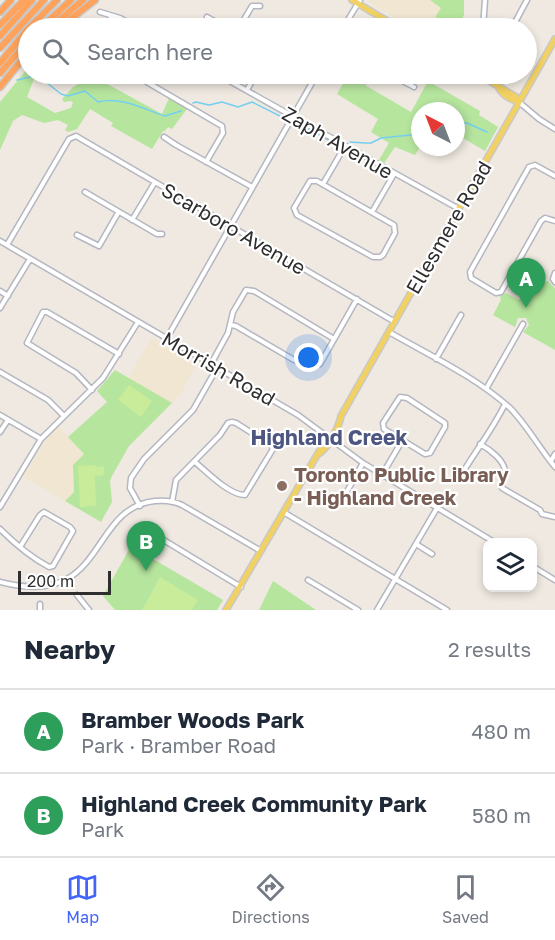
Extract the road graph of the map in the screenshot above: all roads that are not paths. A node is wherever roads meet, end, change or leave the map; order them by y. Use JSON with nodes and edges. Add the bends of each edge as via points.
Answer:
{"nodes":[{"id":1,"x":11,"y":0,"type":"edge"},
{"id":2,"x":24,"y":0,"type":"edge"},
{"id":3,"x":32,"y":0,"type":"edge"},
{"id":4,"x":44,"y":0,"type":"edge"},
{"id":5,"x":57,"y":0,"type":"edge"},
{"id":6,"x":71,"y":0,"type":"edge"},
{"id":7,"x":82,"y":0,"type":"edge"},
{"id":8,"x":95,"y":0,"type":"edge"},
{"id":9,"x":484,"y":0,"type":"edge"},
{"id":10,"x":527,"y":0,"type":"edge"},
{"id":11,"x":357,"y":1,"type":"edge"},
{"id":12,"x":260,"y":6,"type":"dead end"},
{"id":13,"x":0,"y":12,"type":"edge"},
{"id":14,"x":100,"y":12,"type":"dead end"},
{"id":15,"x":112,"y":16,"type":"joint"},
{"id":16,"x":28,"y":18,"type":"edge"},
{"id":17,"x":40,"y":18,"type":"edge"},
{"id":18,"x":52,"y":18,"type":"edge"},
{"id":19,"x":61,"y":18,"type":"edge"},
{"id":20,"x":72,"y":18,"type":"edge"},
{"id":21,"x":116,"y":18,"type":"edge"},
{"id":22,"x":245,"y":18,"type":"edge"},
{"id":23,"x":348,"y":18,"type":"edge"},
{"id":24,"x":382,"y":18,"type":"edge"},
{"id":25,"x":483,"y":18,"type":"edge"},
{"id":26,"x":517,"y":18,"type":"edge"},
{"id":27,"x":0,"y":24,"type":"edge"},
{"id":28,"x":18,"y":28,"type":"edge"},
{"id":29,"x":0,"y":36,"type":"edge"},
{"id":30,"x":555,"y":39,"type":"edge"},
{"id":31,"x":18,"y":42,"type":"edge"},
{"id":32,"x":0,"y":48,"type":"edge"},
{"id":33,"x":18,"y":52,"type":"edge"},
{"id":34,"x":0,"y":63,"type":"edge"},
{"id":35,"x":18,"y":64,"type":"edge"},
{"id":36,"x":537,"y":69,"type":"edge"},
{"id":37,"x":0,"y":73,"type":"edge"},
{"id":38,"x":150,"y":84,"type":"edge"},
{"id":39,"x":236,"y":84,"type":"edge"},
{"id":40,"x":250,"y":84,"type":"edge"},
{"id":41,"x":312,"y":84,"type":"edge"},
{"id":42,"x":408,"y":84,"type":"edge"},
{"id":43,"x":495,"y":84,"type":"edge"},
{"id":44,"x":528,"y":84,"type":"edge"},
{"id":45,"x":0,"y":87,"type":"edge"},
{"id":46,"x":414,"y":87,"type":"dead end"},
{"id":47,"x":247,"y":90,"type":"junction"},
{"id":48,"x":518,"y":101,"type":"junction"},
{"id":49,"x":293,"y":116,"type":"junction"},
{"id":50,"x":555,"y":129,"type":"edge"},
{"id":51,"x":164,"y":137,"type":"dead end"},
{"id":52,"x":345,"y":146,"type":"junction"},
{"id":53,"x":206,"y":162,"type":"junction"},
{"id":54,"x":394,"y":174,"type":"junction"},
{"id":55,"x":555,"y":176,"type":"edge"},
{"id":56,"x":155,"y":182,"type":"junction"},
{"id":57,"x":323,"y":184,"type":"junction"},
{"id":58,"x":252,"y":187,"type":"junction"},
{"id":59,"x":85,"y":192,"type":"dead end"},
{"id":60,"x":459,"y":209,"type":"junction"},
{"id":61,"x":372,"y":212,"type":"junction"},
{"id":62,"x":118,"y":213,"type":"junction"},
{"id":63,"x":132,"y":220,"type":"junction"},
{"id":64,"x":555,"y":221,"type":"edge"},
{"id":65,"x":231,"y":226,"type":"junction"},
{"id":66,"x":162,"y":234,"type":"dead end"},
{"id":67,"x":77,"y":235,"type":"dead end"},
{"id":68,"x":0,"y":241,"type":"edge"},
{"id":69,"x":8,"y":245,"type":"junction"},
{"id":70,"x":30,"y":259,"type":"junction"},
{"id":71,"x":555,"y":273,"type":"edge"},
{"id":72,"x":555,"y":282,"type":"edge"},
{"id":73,"x":0,"y":291,"type":"edge"},
{"id":74,"x":8,"y":296,"type":"junction"},
{"id":75,"x":357,"y":299,"type":"junction"},
{"id":76,"x":0,"y":309,"type":"edge"},
{"id":77,"x":461,"y":315,"type":"dead end"},
{"id":78,"x":139,"y":322,"type":"junction"},
{"id":79,"x":395,"y":322,"type":"junction"},
{"id":80,"x":523,"y":324,"type":"dead end"},
{"id":81,"x":231,"y":325,"type":"junction"},
{"id":82,"x":389,"y":332,"type":"junction"},
{"id":83,"x":167,"y":338,"type":"junction"},
{"id":84,"x":334,"y":339,"type":"junction"},
{"id":85,"x":119,"y":354,"type":"junction"},
{"id":86,"x":436,"y":359,"type":"junction"},
{"id":87,"x":294,"y":360,"type":"dead end"},
{"id":88,"x":211,"y":364,"type":"junction"},
{"id":89,"x":320,"y":364,"type":"dead end"},
{"id":90,"x":218,"y":368,"type":"junction"},
{"id":91,"x":0,"y":372,"type":"edge"},
{"id":92,"x":486,"y":389,"type":"junction"},
{"id":93,"x":92,"y":390,"type":"junction"},
{"id":94,"x":505,"y":404,"type":"junction"},
{"id":95,"x":0,"y":415,"type":"edge"},
{"id":96,"x":64,"y":415,"type":"junction"},
{"id":97,"x":8,"y":420,"type":"junction"},
{"id":98,"x":0,"y":432,"type":"edge"},
{"id":99,"x":329,"y":438,"type":"junction"},
{"id":100,"x":41,"y":439,"type":"junction"},
{"id":101,"x":402,"y":441,"type":"junction"},
{"id":102,"x":480,"y":444,"type":"junction"},
{"id":103,"x":555,"y":454,"type":"edge"},
{"id":104,"x":551,"y":461,"type":"junction"},
{"id":105,"x":195,"y":462,"type":"junction"},
{"id":106,"x":363,"y":463,"type":"junction"},
{"id":107,"x":555,"y":466,"type":"edge"},
{"id":108,"x":382,"y":475,"type":"junction"},
{"id":109,"x":459,"y":480,"type":"dead end"},
{"id":110,"x":172,"y":502,"type":"junction"},
{"id":111,"x":349,"y":503,"type":"dead end"},
{"id":112,"x":140,"y":506,"type":"junction"},
{"id":113,"x":0,"y":507,"type":"edge"},
{"id":114,"x":437,"y":508,"type":"junction"},
{"id":115,"x":285,"y":513,"type":"junction"},
{"id":116,"x":553,"y":517,"type":"edge"},
{"id":117,"x":0,"y":529,"type":"edge"},
{"id":118,"x":118,"y":530,"type":"dead end"},
{"id":119,"x":486,"y":538,"type":"edge"},
{"id":120,"x":162,"y":539,"type":"dead end"},
{"id":121,"x":416,"y":544,"type":"junction"},
{"id":122,"x":20,"y":548,"type":"junction"},
{"id":123,"x":262,"y":552,"type":"junction"},
{"id":124,"x":432,"y":554,"type":"dead end"},
{"id":125,"x":537,"y":569,"type":"edge"},
{"id":126,"x":396,"y":579,"type":"junction"},
{"id":127,"x":308,"y":580,"type":"dead end"},
{"id":128,"x":555,"y":580,"type":"edge"},
{"id":129,"x":0,"y":582,"type":"edge"},
{"id":130,"x":241,"y":587,"type":"junction"},
{"id":131,"x":11,"y":589,"type":"dead end"},
{"id":132,"x":70,"y":599,"type":"dead end"},
{"id":133,"x":41,"y":604,"type":"dead end"},
{"id":134,"x":40,"y":610,"type":"edge"},
{"id":135,"x":89,"y":610,"type":"edge"},
{"id":136,"x":226,"y":610,"type":"edge"},
{"id":137,"x":358,"y":610,"type":"edge"},
{"id":138,"x":377,"y":610,"type":"edge"},
{"id":139,"x":447,"y":610,"type":"edge"}],
"edges":[{"from":1,"to":13,"type":"highway"},
{"from":2,"to":27,"type":"highway"},
{"from":3,"to":29,"type":"highway"},
{"from":4,"to":16,"type":"highway"},
{"from":5,"to":17,"type":"highway"},
{"from":6,"to":18,"type":"highway"},
{"from":7,"to":19,"type":"highway"},
{"from":8,"to":20,"type":"highway"},
{"from":9,"to":25,"type":"street"},
{"from":10,"to":26,"type":"street"},
{"from":11,"to":23,"type":"street"},
{"from":11,"to":24,"type":"main road"},
{"from":12,"to":22,"type":"street","via":[[252,6]]},
{"from":14,"to":15,"type":"street"},
{"from":15,"to":21,"type":"street"},
{"from":28,"to":32,"type":"highway"},
{"from":30,"to":36,"type":"main road","name":"Ellesmere Road"},
{"from":31,"to":34,"type":"highway"},
{"from":33,"to":37,"type":"highway"},
{"from":35,"to":45,"type":"highway"},
{"from":38,"to":53,"type":"street","via":[[222,126],[224,130]]},
{"from":39,"to":47,"type":"street","name":"Zaph Avenue"},
{"from":40,"to":47,"type":"street"},
{"from":41,"to":49,"type":"street"},
{"from":42,"to":46,"type":"street"},
{"from":43,"to":48,"type":"main road"},
{"from":44,"to":48,"type":"main road","name":"Ellesmere Road"},
{"from":47,"to":49,"type":"street","name":"Zaph Avenue"},
{"from":48,"to":50,"type":"street"},
{"from":48,"to":60,"type":"main road","name":"Ellesmere Road"},
{"from":49,"to":52,"type":"street","name":"Zaph Avenue"},
{"from":49,"to":58,"type":"street"},
{"from":51,"to":53,"type":"street"},
{"from":52,"to":54,"type":"street","name":"Zaph Avenue"},
{"from":52,"to":57,"type":"street"},
{"from":53,"to":58,"type":"street"},
{"from":54,"to":60,"type":"street","name":"Zaph Avenue"},
{"from":54,"to":61,"type":"street"},
{"from":55,"to":64,"type":"street","via":[[535,165],[529,167],[470,272],[471,278],[501,292],[542,221]]},
{"from":56,"to":63,"type":"street"},
{"from":56,"to":65,"type":"street","name":"Scarboro Avenue"},
{"from":56,"to":69,"type":"street","name":"Scarboro Avenue","via":[[73,136]]},
{"from":57,"to":61,"type":"street"},
{"from":57,"to":61,"type":"street","via":[[310,181],[294,211],[376,258],[382,255],[396,230]]},
{"from":58,"to":65,"type":"street"},
{"from":59,"to":62,"type":"street"},
{"from":60,"to":79,"type":"main road","name":"Ellesmere Road"},
{"from":62,"to":63,"type":"street"},
{"from":62,"to":67,"type":"street","via":[[99,246]]},
{"from":63,"to":66,"type":"street"},
{"from":65,"to":75,"type":"street","name":"Scarboro Avenue"},
{"from":65,"to":83,"type":"street"},
{"from":68,"to":69,"type":"street","name":"Morrish Road"},
{"from":69,"to":70,"type":"street","name":"Morrish Road"},
{"from":70,"to":74,"type":"street"},
{"from":70,"to":78,"type":"street","name":"Morrish Road"},
{"from":71,"to":72,"type":"street"},
{"from":73,"to":74,"type":"street"},
{"from":74,"to":76,"type":"street"},
{"from":75,"to":79,"type":"street","name":"Scarboro Avenue"},
{"from":75,"to":84,"type":"street"},
{"from":77,"to":86,"type":"street"},
{"from":78,"to":83,"type":"street","name":"Morrish Road"},
{"from":78,"to":85,"type":"street"},
{"from":79,"to":82,"type":"main road","name":"Ellesmere Road"},
{"from":80,"to":92,"type":"street"},
{"from":81,"to":84,"type":"street","via":[[233,312],[246,290],[251,290]]},
{"from":81,"to":87,"type":"street"},
{"from":81,"to":88,"type":"street"},
{"from":82,"to":86,"type":"street"},
{"from":82,"to":99,"type":"main road","name":"Ellesmere Road"},
{"from":83,"to":88,"type":"street","name":"Morrish Road"},
{"from":84,"to":89,"type":"street"},
{"from":85,"to":93,"type":"street"},
{"from":85,"to":93,"type":"street","via":[[47,312],[39,317],[27,343],[76,373]]},
{"from":86,"to":92,"type":"street"},
{"from":88,"to":90,"type":"street","name":"Morrish Road"},
{"from":90,"to":99,"type":"street","name":"Morrish Road"},
{"from":90,"to":112,"type":"street","via":[[193,410],[144,459],[132,478],[130,488]]},
{"from":91,"to":96,"type":"street","via":[[48,400]]},
{"from":92,"to":94,"type":"street"},
{"from":93,"to":96,"type":"street"},
{"from":94,"to":102,"type":"street"},
{"from":94,"to":104,"type":"street"},
{"from":95,"to":97,"type":"street"},
{"from":96,"to":100,"type":"street"},
{"from":97,"to":98,"type":"street"},
{"from":97,"to":100,"type":"street"},
{"from":99,"to":106,"type":"street","name":"Morrish Road"},
{"from":99,"to":115,"type":"main road","name":"Ellesmere Road"},
{"from":100,"to":113,"type":"street"},
{"from":101,"to":101,"type":"street","via":[[430,453],[445,423],[400,397],[383,424],[385,431]]},
{"from":101,"to":108,"type":"street"},
{"from":102,"to":109,"type":"street"},
{"from":102,"to":116,"type":"street","via":[[503,467],[502,488]]},
{"from":103,"to":104,"type":"street"},
{"from":104,"to":107,"type":"street"},
{"from":105,"to":105,"type":"street","via":[[241,496],[273,449],[232,422]]},
{"from":105,"to":110,"type":"street","via":[[176,480]]},
{"from":106,"to":108,"type":"street","name":"Morrish Road"},
{"from":106,"to":111,"type":"street","via":[[345,495]]},
{"from":108,"to":114,"type":"street","name":"Morrish Road"},
{"from":110,"to":112,"type":"street"},
{"from":110,"to":123,"type":"street"},
{"from":112,"to":118,"type":"street"},
{"from":114,"to":119,"type":"street","name":"Morrish Road"},
{"from":114,"to":121,"type":"street"},
{"from":115,"to":123,"type":"main road","name":"Ellesmere Road"},
{"from":115,"to":126,"type":"street"},
{"from":117,"to":122,"type":"street"},
{"from":120,"to":130,"type":"street"},
{"from":121,"to":124,"type":"street"},
{"from":121,"to":126,"type":"street"},
{"from":122,"to":122,"type":"street","via":[[52,567],[73,531],[44,512]]},
{"from":123,"to":130,"type":"main road","name":"Ellesmere Road"},
{"from":125,"to":128,"type":"street"},
{"from":126,"to":138,"type":"street"},
{"from":126,"to":139,"type":"street"},
{"from":127,"to":137,"type":"street"},
{"from":129,"to":131,"type":"street"},
{"from":130,"to":136,"type":"main road","name":"Ellesmere Road"},
{"from":132,"to":135,"type":"street","via":[[79,593]]},
{"from":133,"to":134,"type":"street"}]}
